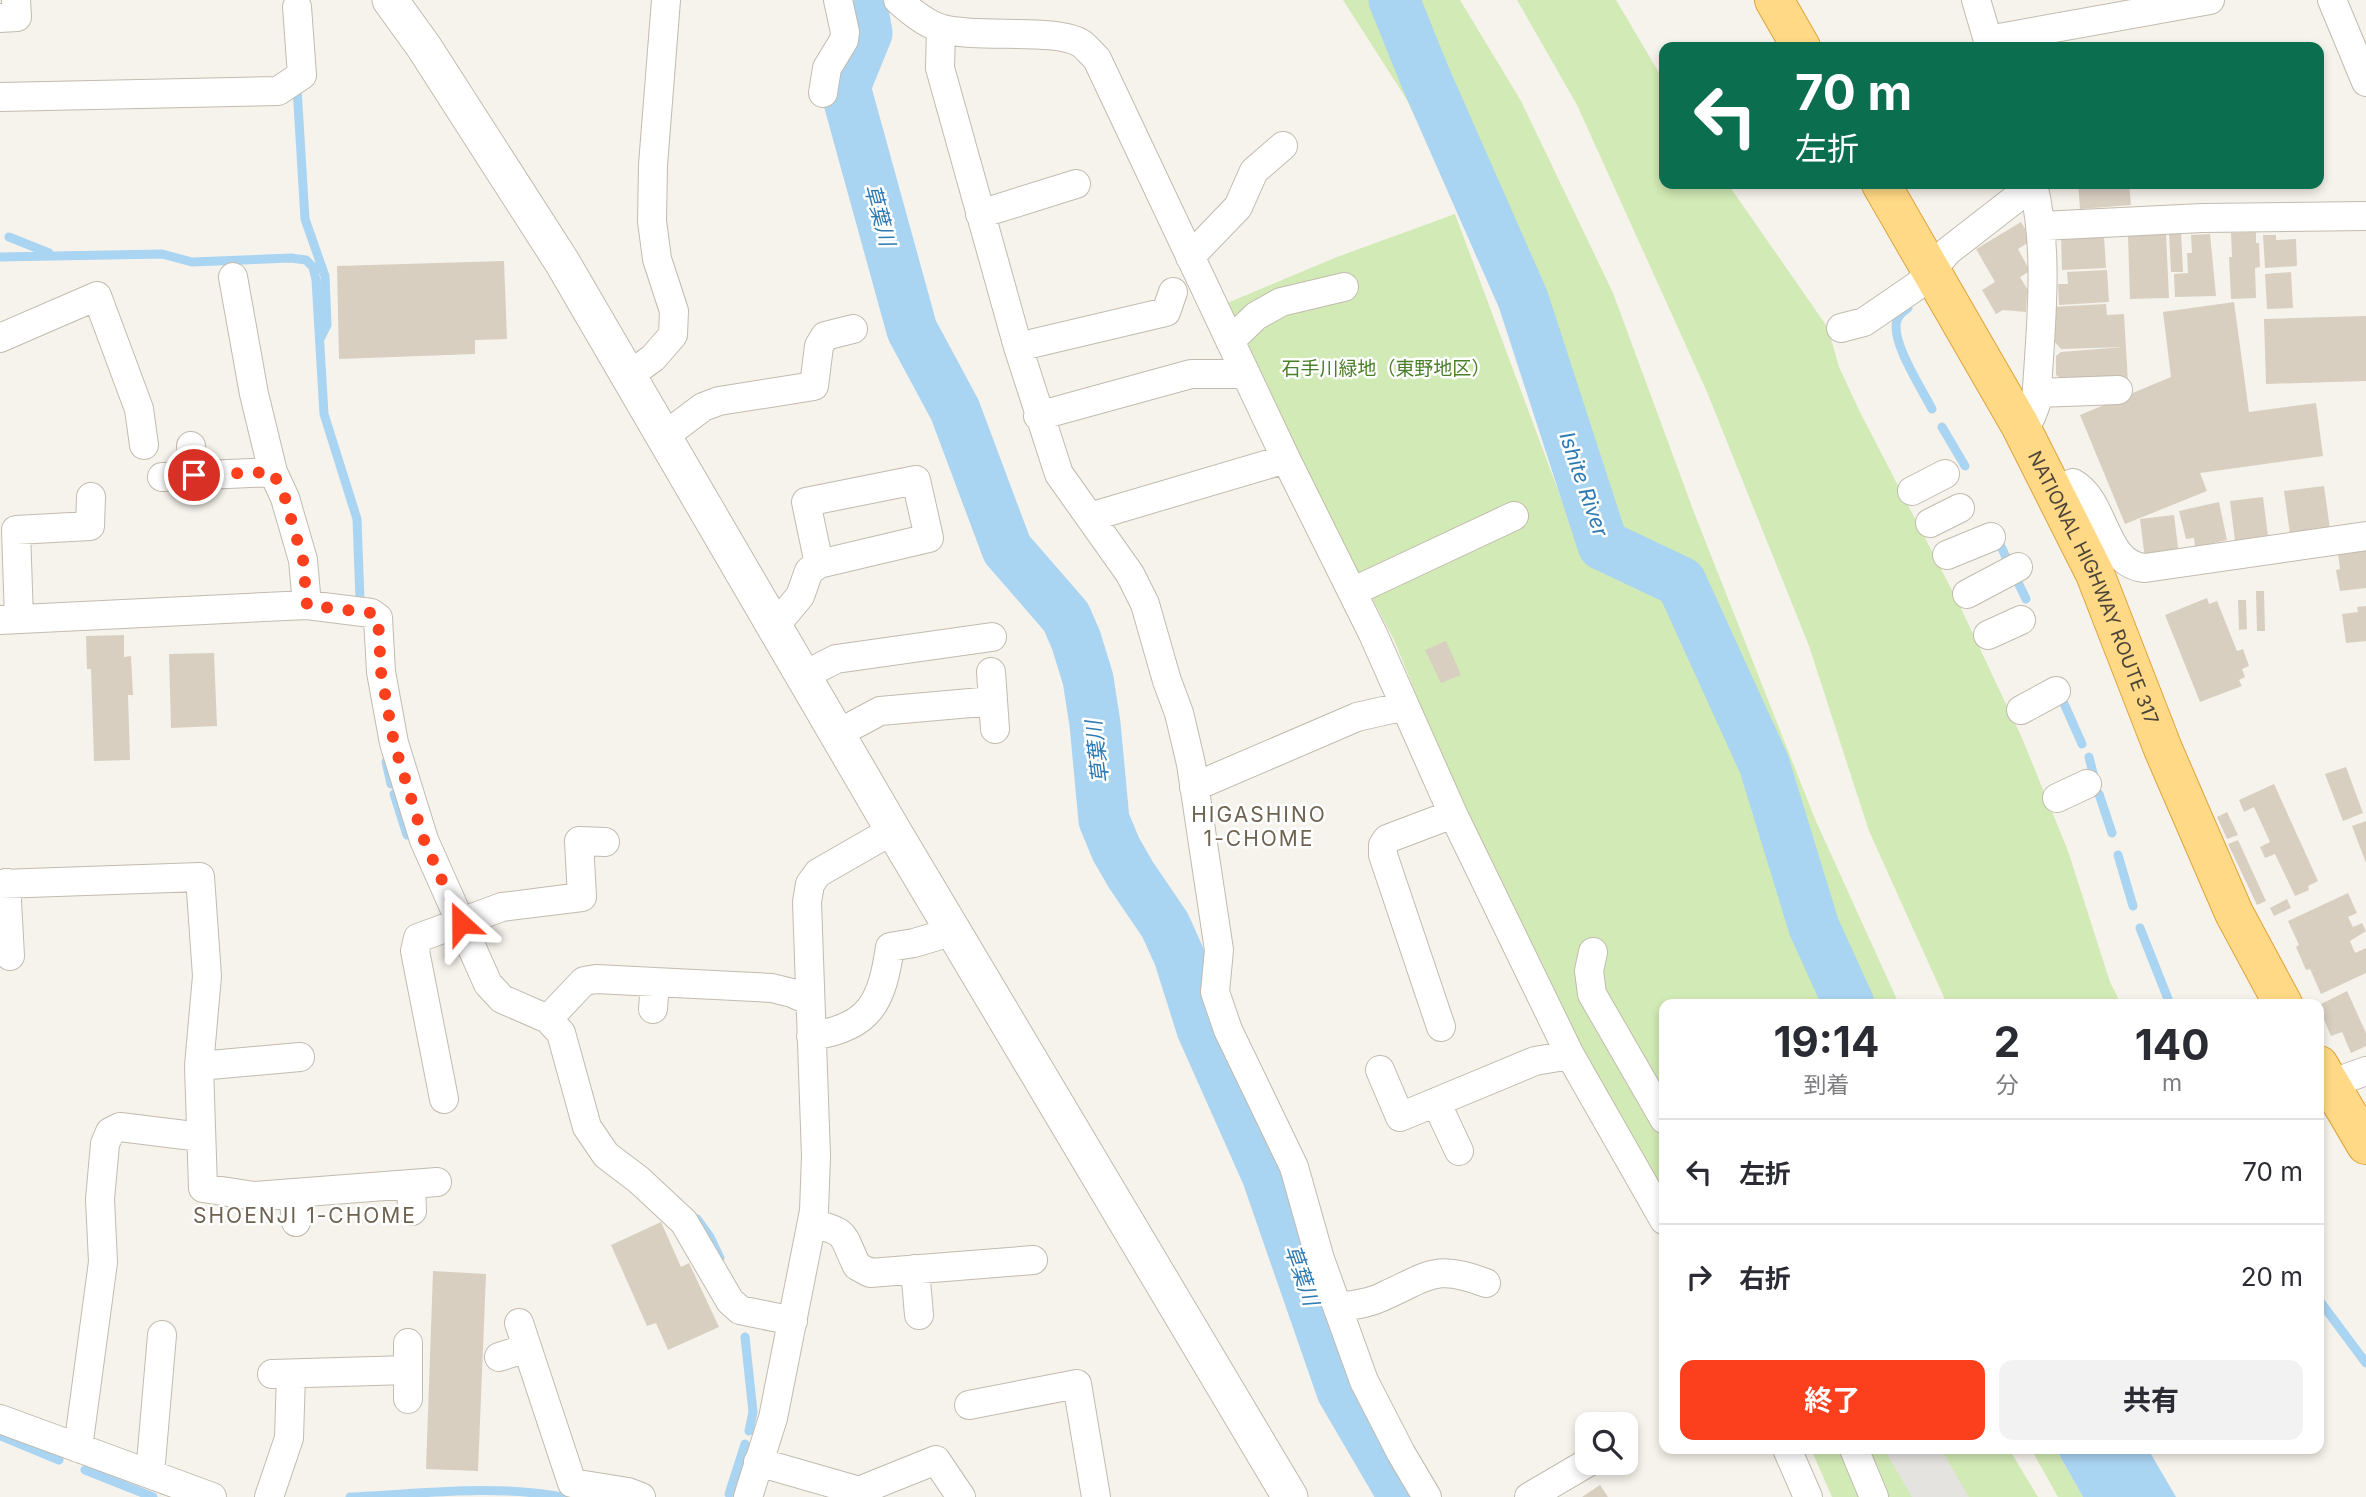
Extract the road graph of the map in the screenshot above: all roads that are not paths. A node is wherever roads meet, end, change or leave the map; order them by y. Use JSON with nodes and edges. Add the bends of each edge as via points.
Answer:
{"nodes":[{"id":1,"x":16,"y":0,"type":"edge"},
{"id":2,"x":390,"y":0,"type":"edge"},
{"id":3,"x":666,"y":0,"type":"edge"},
{"id":4,"x":838,"y":0,"type":"edge"},
{"id":5,"x":881,"y":0,"type":"edge"},
{"id":6,"x":898,"y":0,"type":"edge"},
{"id":7,"x":1774,"y":0,"type":"edge"},
{"id":8,"x":1976,"y":0,"type":"edge"},
{"id":9,"x":2210,"y":0,"type":"edge"},
{"id":10,"x":2332,"y":0,"type":"edge"},
{"id":11,"x":297,"y":7,"type":"dead end"},
{"id":12,"x":0,"y":18,"type":"edge"},
{"id":13,"x":941,"y":29,"type":"junction"},
{"id":14,"x":1798,"y":42,"type":"edge"},
{"id":15,"x":1989,"y":42,"type":"edge"},
{"id":16,"x":1994,"y":42,"type":"edge"},
{"id":17,"x":2366,"y":82,"type":"edge"},
{"id":18,"x":823,"y":93,"type":"dead end"},
{"id":19,"x":0,"y":97,"type":"edge"},
{"id":20,"x":1283,"y":146,"type":"dead end"},
{"id":21,"x":1076,"y":184,"type":"dead end"},
{"id":22,"x":1884,"y":189,"type":"edge"},
{"id":23,"x":2027,"y":189,"type":"edge"},
{"id":24,"x":2034,"y":189,"type":"edge"},
{"id":25,"x":980,"y":214,"type":"junction"},
{"id":26,"x":2366,"y":216,"type":"edge"},
{"id":27,"x":2041,"y":226,"type":"junction"},
{"id":28,"x":1190,"y":257,"type":"junction"},
{"id":29,"x":1931,"y":270,"type":"junction"},
{"id":30,"x":233,"y":277,"type":"dead end"},
{"id":31,"x":1344,"y":287,"type":"dead end"},
{"id":32,"x":1173,"y":292,"type":"dead end"},
{"id":33,"x":1841,"y":328,"type":"dead end"},
{"id":34,"x":852,"y":329,"type":"dead end"},
{"id":35,"x":0,"y":338,"type":"edge"},
{"id":36,"x":1230,"y":341,"type":"junction"},
{"id":37,"x":1018,"y":347,"type":"junction"},
{"id":38,"x":1246,"y":374,"type":"junction"},
{"id":39,"x":628,"y":376,"type":"junction"},
{"id":40,"x":2118,"y":390,"type":"dead end"},
{"id":41,"x":2029,"y":409,"type":"junction"},
{"id":42,"x":1038,"y":416,"type":"junction"},
{"id":43,"x":663,"y":437,"type":"junction"},
{"id":44,"x":144,"y":445,"type":"dead end"},
{"id":45,"x":191,"y":446,"type":"dead end"},
{"id":46,"x":1286,"y":459,"type":"junction"},
{"id":47,"x":273,"y":472,"type":"junction"},
{"id":48,"x":1945,"y":474,"type":"dead end"},
{"id":49,"x":194,"y":475,"type":"junction"},
{"id":50,"x":162,"y":477,"type":"dead end"},
{"id":51,"x":1912,"y":491,"type":"dead end"},
{"id":52,"x":2054,"y":491,"type":"junction"},
{"id":53,"x":91,"y":497,"type":"dead end"},
{"id":54,"x":1960,"y":508,"type":"dead end"},
{"id":55,"x":1514,"y":516,"type":"dead end"},
{"id":56,"x":1090,"y":517,"type":"junction"},
{"id":57,"x":1930,"y":523,"type":"dead end"},
{"id":58,"x":2366,"y":536,"type":"edge"},
{"id":59,"x":1991,"y":537,"type":"dead end"},
{"id":60,"x":1947,"y":555,"type":"dead end"},
{"id":61,"x":819,"y":564,"type":"dead end"},
{"id":62,"x":2018,"y":567,"type":"dead end"},
{"id":63,"x":1352,"y":593,"type":"junction"},
{"id":64,"x":1967,"y":594,"type":"dead end"},
{"id":65,"x":307,"y":605,"type":"junction"},
{"id":66,"x":9,"y":620,"type":"edge"},
{"id":67,"x":2021,"y":621,"type":"dead end"},
{"id":68,"x":775,"y":626,"type":"junction"},
{"id":69,"x":1988,"y":635,"type":"dead end"},
{"id":70,"x":992,"y":637,"type":"dead end"},
{"id":71,"x":992,"y":672,"type":"dead end"},
{"id":72,"x":803,"y":676,"type":"junction"},
{"id":73,"x":2056,"y":691,"type":"dead end"},
{"id":74,"x":993,"y":701,"type":"junction"},
{"id":75,"x":1405,"y":706,"type":"junction"},
{"id":76,"x":2021,"y":710,"type":"dead end"},
{"id":77,"x":995,"y":729,"type":"dead end"},
{"id":78,"x":837,"y":734,"type":"junction"},
{"id":79,"x":2087,"y":784,"type":"dead end"},
{"id":80,"x":1195,"y":787,"type":"junction"},
{"id":81,"x":2057,"y":798,"type":"dead end"},
{"id":82,"x":1453,"y":814,"type":"junction"},
{"id":83,"x":893,"y":830,"type":"junction"},
{"id":84,"x":605,"y":842,"type":"dead end"},
{"id":85,"x":3,"y":883,"type":"edge"},
{"id":86,"x":461,"y":923,"type":"junction"},
{"id":87,"x":954,"y":931,"type":"junction"},
{"id":88,"x":1592,"y":952,"type":"dead end"},
{"id":89,"x":10,"y":956,"type":"dead end"},
{"id":90,"x":2280,"y":999,"type":"edge"},
{"id":91,"x":810,"y":1001,"type":"junction"},
{"id":92,"x":548,"y":1019,"type":"junction"},
{"id":93,"x":1441,"y":1027,"type":"dead end"},
{"id":94,"x":811,"y":1036,"type":"junction"},
{"id":95,"x":1570,"y":1055,"type":"junction"},
{"id":96,"x":300,"y":1057,"type":"dead end"},
{"id":97,"x":199,"y":1066,"type":"junction"},
{"id":98,"x":1380,"y":1070,"type":"dead end"},
{"id":99,"x":2366,"y":1071,"type":"edge"},
{"id":100,"x":2324,"y":1075,"type":"edge"},
{"id":101,"x":444,"y":1099,"type":"dead end"},
{"id":102,"x":1436,"y":1102,"type":"junction"},
{"id":103,"x":1659,"y":1110,"type":"edge"},
{"id":104,"x":201,"y":1137,"type":"junction"},
{"id":105,"x":2366,"y":1144,"type":"edge"},
{"id":106,"x":1459,"y":1151,"type":"dead end"},
{"id":107,"x":293,"y":1193,"type":"junction"},
{"id":108,"x":420,"y":1193,"type":"dead end"},
{"id":109,"x":1659,"y":1211,"type":"edge"},
{"id":110,"x":296,"y":1222,"type":"dead end"},
{"id":111,"x":812,"y":1223,"type":"junction"},
{"id":112,"x":1033,"y":1259,"type":"dead end"},
{"id":113,"x":915,"y":1269,"type":"junction"},
{"id":114,"x":1486,"y":1283,"type":"dead end"},
{"id":115,"x":1338,"y":1307,"type":"junction"},
{"id":116,"x":919,"y":1315,"type":"dead end"},
{"id":117,"x":793,"y":1321,"type":"junction"},
{"id":118,"x":162,"y":1335,"type":"dead end"},
{"id":119,"x":499,"y":1357,"type":"dead end"},
{"id":120,"x":408,"y":1399,"type":"dead end"},
{"id":121,"x":969,"y":1405,"type":"dead end"},
{"id":122,"x":0,"y":1419,"type":"edge"},
{"id":123,"x":78,"y":1448,"type":"junction"},
{"id":124,"x":1789,"y":1454,"type":"edge"},
{"id":125,"x":1856,"y":1454,"type":"edge"},
{"id":126,"x":758,"y":1462,"type":"junction"},
{"id":127,"x":1575,"y":1470,"type":"edge"},
{"id":128,"x":166,"y":1485,"type":"edge"},
{"id":129,"x":212,"y":1497,"type":"edge"},
{"id":130,"x":270,"y":1497,"type":"edge"},
{"id":131,"x":641,"y":1497,"type":"edge"},
{"id":132,"x":748,"y":1497,"type":"edge"},
{"id":133,"x":961,"y":1497,"type":"edge"},
{"id":134,"x":1096,"y":1497,"type":"edge"},
{"id":135,"x":1290,"y":1497,"type":"edge"},
{"id":136,"x":1427,"y":1497,"type":"edge"},
{"id":137,"x":1529,"y":1497,"type":"edge"},
{"id":138,"x":1808,"y":1497,"type":"edge"},
{"id":139,"x":1874,"y":1497,"type":"edge"}],
"edges":[{"from":1,"to":12,"type":"street","via":[[17,17]]},
{"from":2,"to":39,"type":"street","via":[[562,262]]},
{"from":3,"to":39,"type":"street","via":[[652,221],[657,259],[674,311],[673,335],[653,358]]},
{"from":4,"to":18,"type":"street","via":[[844,40],[827,68]]},
{"from":5,"to":6,"type":"street"},
{"from":6,"to":13,"type":"street"},
{"from":7,"to":14,"type":"highway"},
{"from":8,"to":15,"type":"street"},
{"from":9,"to":16,"type":"street"},
{"from":10,"to":17,"type":"street"},
{"from":11,"to":19,"type":"street","via":[[302,75],[278,92]]},
{"from":13,"to":25,"type":"street","via":[[940,68]]},
{"from":13,"to":28,"type":"street","via":[[1059,36],[1081,43],[1097,59]]},
{"from":20,"to":28,"type":"street","via":[[1254,171],[1238,207]]},
{"from":21,"to":25,"type":"street"},
{"from":22,"to":29,"type":"highway","name":"NATIONAL HIGHWAY ROUTE 317"},
{"from":23,"to":29,"type":"street","via":[[1948,251]]},
{"from":24,"to":27,"type":"street"},
{"from":25,"to":37,"type":"street"},
{"from":26,"to":27,"type":"street"},
{"from":27,"to":41,"type":"street"},
{"from":28,"to":36,"type":"street"},
{"from":29,"to":33,"type":"street","via":[[1864,322]]},
{"from":29,"to":41,"type":"highway","name":"NATIONAL HIGHWAY ROUTE 317"},
{"from":30,"to":47,"type":"street"},
{"from":31,"to":36,"type":"street","via":[[1281,302],[1256,316]]},
{"from":32,"to":37,"type":"street","via":[[1166,312]]},
{"from":34,"to":43,"type":"street","via":[[825,337],[814,386],[719,401],[703,407]]},
{"from":35,"to":44,"type":"street","via":[[97,296],[139,409]]},
{"from":36,"to":38,"type":"street"},
{"from":37,"to":42,"type":"street"},
{"from":38,"to":42,"type":"street","via":[[1191,374]]},
{"from":38,"to":46,"type":"street"},
{"from":39,"to":43,"type":"street"},
{"from":40,"to":41,"type":"street"},
{"from":41,"to":52,"type":"highway","name":"NATIONAL HIGHWAY ROUTE 317"},
{"from":42,"to":56,"type":"street","via":[[1059,474]]},
{"from":43,"to":68,"type":"street"},
{"from":45,"to":49,"type":"street"},
{"from":46,"to":56,"type":"street"},
{"from":46,"to":63,"type":"street"},
{"from":47,"to":49,"type":"street"},
{"from":47,"to":65,"type":"street","via":[[303,560]]},
{"from":48,"to":51,"type":"street"},
{"from":49,"to":50,"type":"street"},
{"from":52,"to":58,"type":"street","via":[[2073,483],[2085,490],[2120,556],[2131,567]]},
{"from":52,"to":90,"type":"highway","name":"NATIONAL HIGHWAY ROUTE 317","via":[[2095,574],[2234,913]]},
{"from":53,"to":66,"type":"street","via":[[90,526],[16,530]]},
{"from":54,"to":57,"type":"street"},
{"from":55,"to":63,"type":"street"},
{"from":56,"to":80,"type":"street","via":[[1130,574],[1144,604],[1179,713]]},
{"from":59,"to":60,"type":"street"},
{"from":61,"to":68,"type":"street","via":[[809,571],[800,596]]},
{"from":62,"to":64,"type":"street"},
{"from":63,"to":75,"type":"street"},
{"from":65,"to":66,"type":"street"},
{"from":65,"to":86,"type":"street","via":[[371,613],[378,618],[381,672],[394,743],[424,840]]},
{"from":67,"to":69,"type":"street"},
{"from":68,"to":72,"type":"street"},
{"from":70,"to":72,"type":"street","via":[[836,659]]},
{"from":71,"to":74,"type":"street"},
{"from":72,"to":78,"type":"street"},
{"from":73,"to":76,"type":"street"},
{"from":74,"to":77,"type":"street"},
{"from":74,"to":78,"type":"street","via":[[880,710]]},
{"from":75,"to":80,"type":"street","via":[[1357,717]]},
{"from":75,"to":82,"type":"street"},
{"from":78,"to":83,"type":"street"},
{"from":79,"to":81,"type":"street"},
{"from":80,"to":115,"type":"street","via":[[1219,950],[1215,992],[1228,1030],[1294,1167]]},
{"from":82,"to":93,"type":"street","via":[[1387,839],[1383,845]]},
{"from":82,"to":95,"type":"street"},
{"from":83,"to":87,"type":"street"},
{"from":83,"to":91,"type":"street","via":[[818,873],[810,884]]},
{"from":84,"to":86,"type":"street","via":[[579,841],[582,897],[502,907]]},
{"from":85,"to":89,"type":"street"},
{"from":85,"to":97,"type":"street","via":[[200,877],[207,976]]},
{"from":86,"to":92,"type":"street","via":[[488,984],[502,999]]},
{"from":86,"to":101,"type":"street","via":[[418,938],[415,951]]},
{"from":87,"to":94,"type":"street","via":[[890,947],[886,977],[868,1013],[829,1034]]},
{"from":87,"to":135,"type":"street"},
{"from":88,"to":103,"type":"street","via":[[1588,971],[1592,994]]},
{"from":91,"to":92,"type":"street","via":[[772,988],[654,995],[596,979],[584,981]]},
{"from":91,"to":94,"type":"street"},
{"from":92,"to":117,"type":"street","via":[[561,1033],[587,1127],[606,1155],[684,1222],[730,1301],[740,1310]]},
{"from":94,"to":111,"type":"street","via":[[816,1156]]},
{"from":95,"to":102,"type":"street","via":[[1535,1060]]},
{"from":95,"to":109,"type":"street"},
{"from":96,"to":97,"type":"street"},
{"from":97,"to":104,"type":"street"},
{"from":98,"to":102,"type":"street","via":[[1400,1117]]},
{"from":99,"to":100,"type":"street"},
{"from":100,"to":105,"type":"highway"},
{"from":102,"to":106,"type":"street"},
{"from":104,"to":107,"type":"street","via":[[203,1188],[254,1196]]},
{"from":104,"to":123,"type":"street","via":[[120,1126],[110,1132],[105,1144],[100,1199],[103,1262]]},
{"from":107,"to":108,"type":"street"},
{"from":107,"to":110,"type":"street"},
{"from":111,"to":113,"type":"street","via":[[846,1238],[857,1266],[870,1273]]},
{"from":111,"to":117,"type":"street"},
{"from":112,"to":113,"type":"street"},
{"from":113,"to":116,"type":"street"},
{"from":114,"to":115,"type":"street","via":[[1463,1274],[1431,1273],[1365,1303]]},
{"from":115,"to":136,"type":"street","via":[[1364,1381]]},
{"from":117,"to":126,"type":"street","via":[[773,1419]]},
{"from":118,"to":128,"type":"street"},
{"from":119,"to":131,"type":"street","via":[[523,1336],[572,1483]]},
{"from":120,"to":130,"type":"street","via":[[408,1356],[281,1374],[289,1438]]},
{"from":121,"to":134,"type":"street","via":[[1077,1384]]},
{"from":122,"to":123,"type":"street"},
{"from":123,"to":128,"type":"street"},
{"from":124,"to":138,"type":"street"},
{"from":125,"to":139,"type":"street"},
{"from":126,"to":132,"type":"street"},
{"from":126,"to":133,"type":"street","via":[[859,1491],[936,1460]]},
{"from":127,"to":137,"type":"street"},
{"from":128,"to":129,"type":"street"}]}
